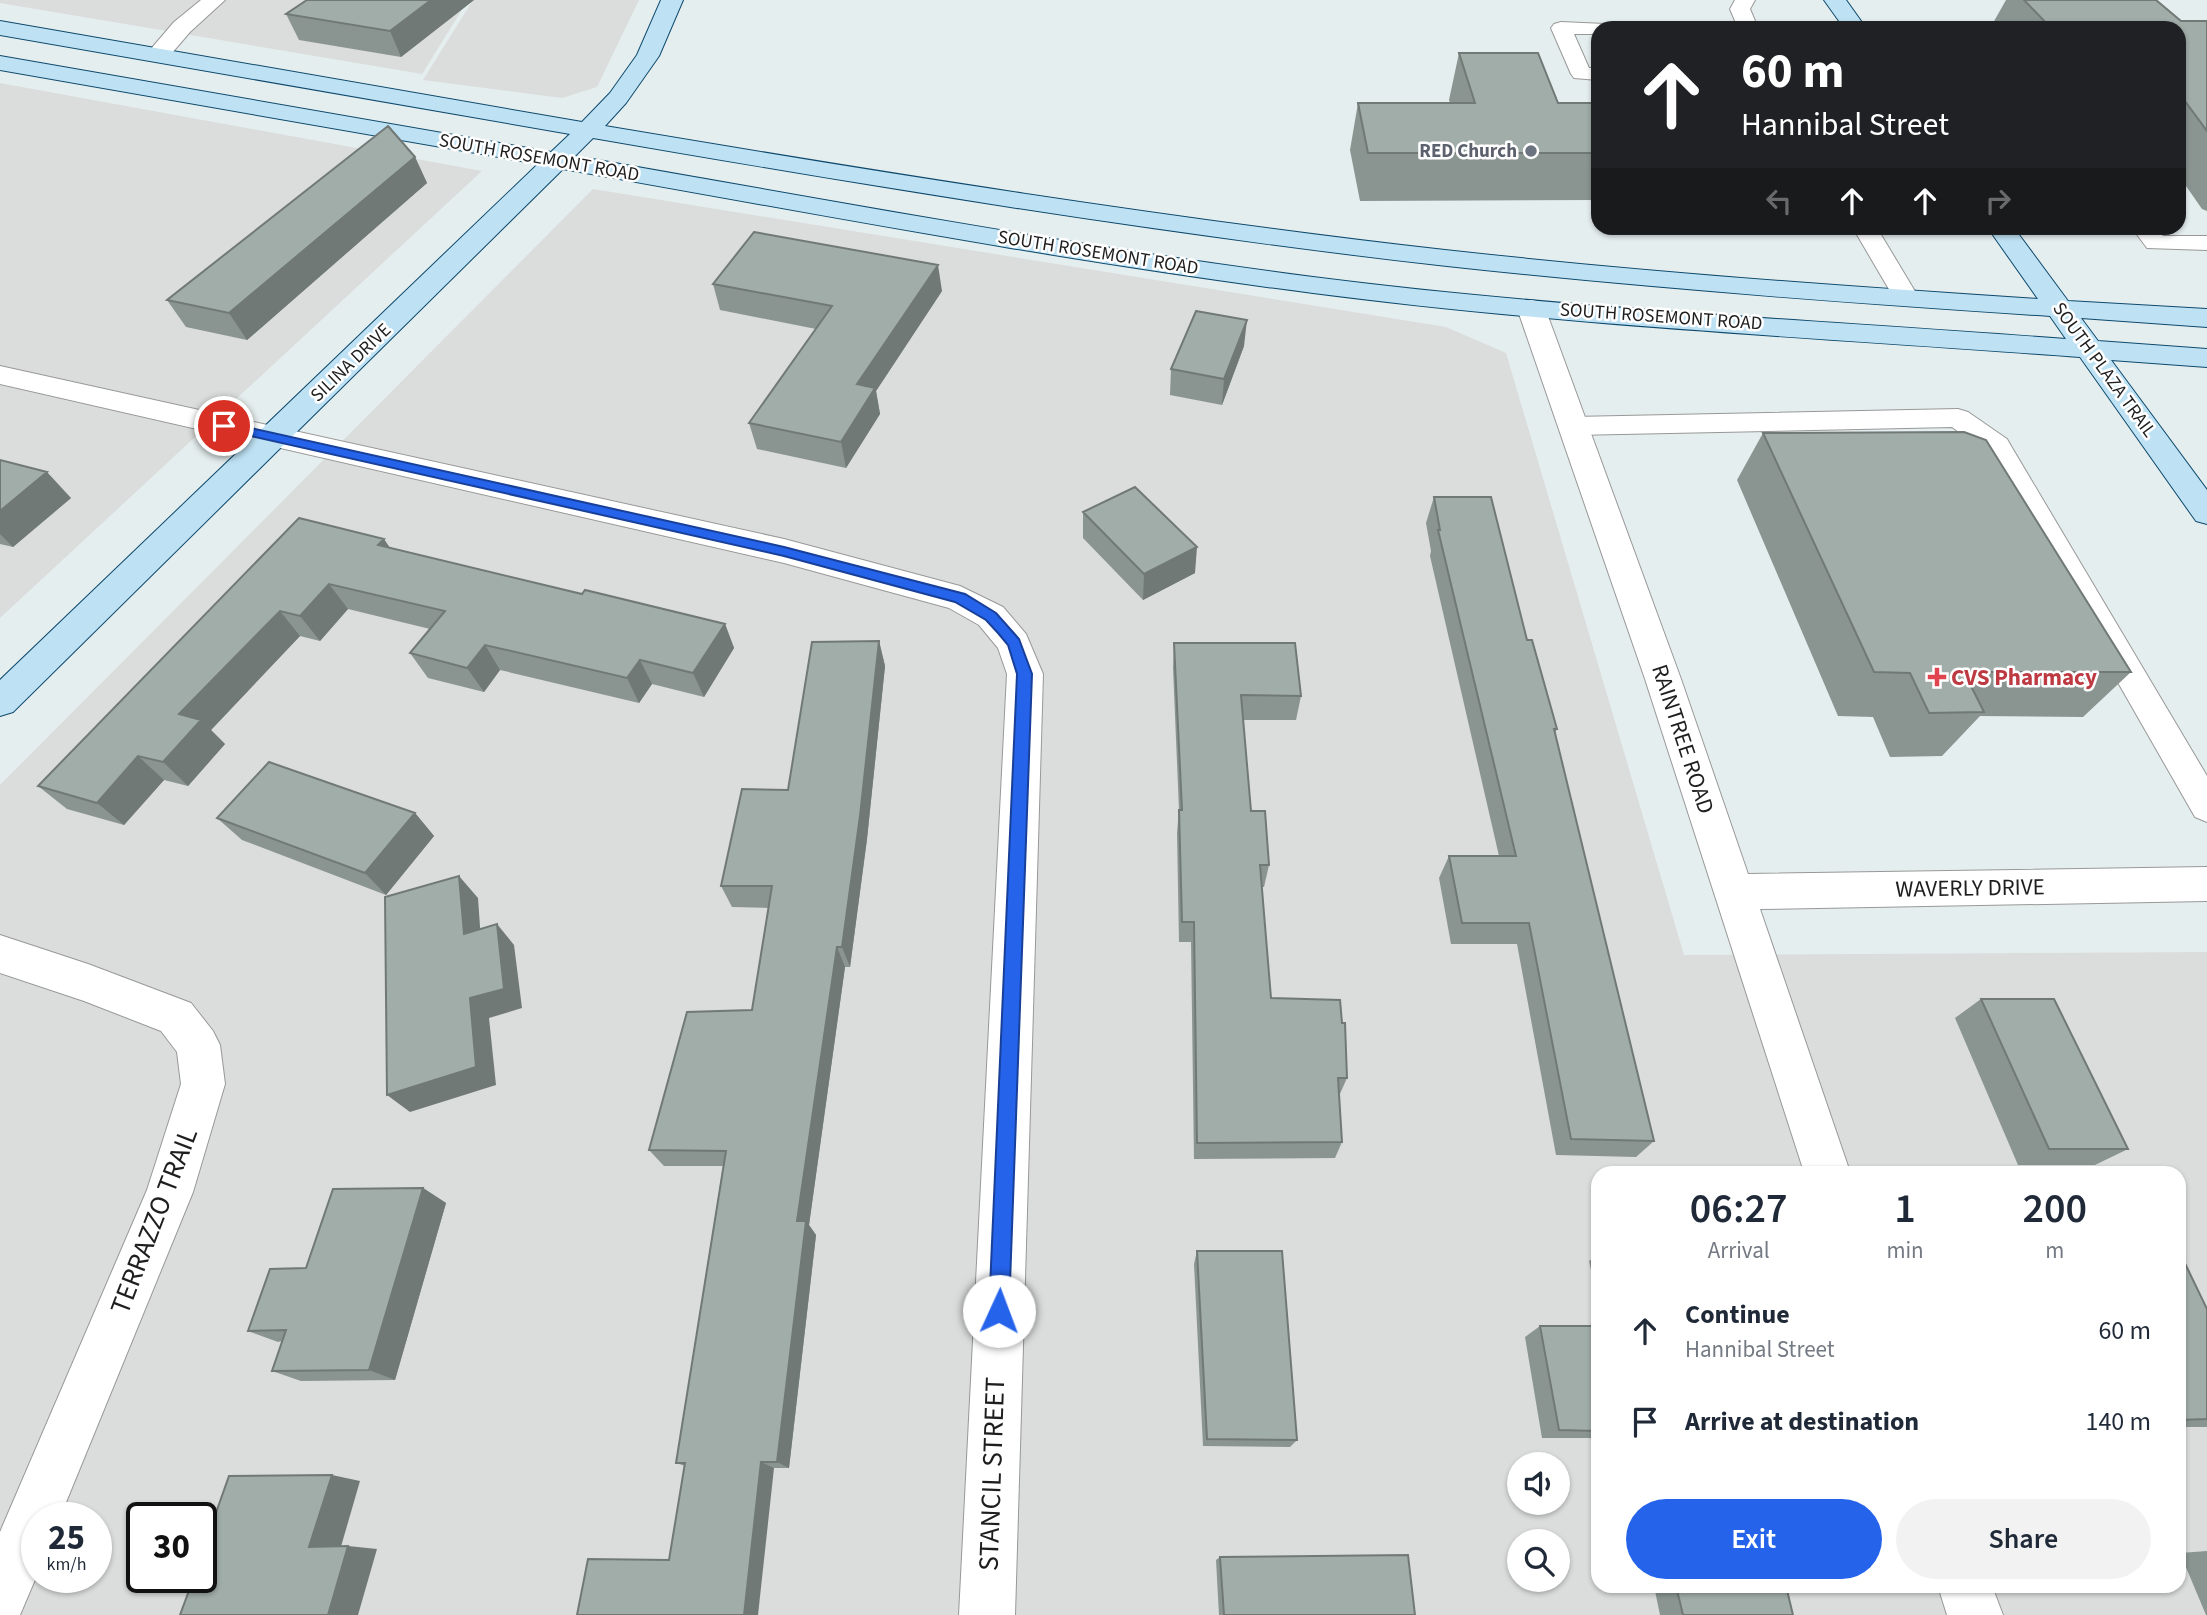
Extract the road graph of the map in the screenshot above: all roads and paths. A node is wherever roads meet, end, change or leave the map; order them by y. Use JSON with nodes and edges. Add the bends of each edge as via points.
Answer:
{"nodes":[{"id":1,"x":214,"y":0,"type":"edge"},
{"id":2,"x":672,"y":0,"type":"edge"},
{"id":3,"x":1745,"y":0,"type":"edge"},
{"id":4,"x":1835,"y":0,"type":"edge"},
{"id":5,"x":1745,"y":21,"type":"edge"},
{"id":6,"x":1850,"y":21,"type":"edge"},
{"id":7,"x":0,"y":27,"type":"edge"},
{"id":8,"x":1591,"y":28,"type":"edge"},
{"id":9,"x":158,"y":55,"type":"junction"},
{"id":10,"x":0,"y":63,"type":"edge"},
{"id":11,"x":1591,"y":74,"type":"edge"},
{"id":12,"x":589,"y":129,"type":"junction"},
{"id":13,"x":557,"y":162,"type":"junction"},
{"id":14,"x":1868,"y":235,"type":"edge"},
{"id":15,"x":2006,"y":235,"type":"edge"},
{"id":16,"x":2150,"y":235,"type":"edge"},
{"id":17,"x":2207,"y":243,"type":"edge"},
{"id":18,"x":1906,"y":298,"type":"junction"},
{"id":19,"x":1531,"y":308,"type":"junction"},
{"id":20,"x":2060,"y":308,"type":"junction"},
{"id":21,"x":2207,"y":318,"type":"edge"},
{"id":22,"x":2090,"y":349,"type":"junction"},
{"id":23,"x":2207,"y":358,"type":"edge"},
{"id":24,"x":0,"y":375,"type":"edge"},
{"id":25,"x":1573,"y":426,"type":"junction"},
{"id":26,"x":274,"y":438,"type":"junction"},
{"id":27,"x":2207,"y":513,"type":"edge"},
{"id":28,"x":0,"y":702,"type":"edge"},
{"id":29,"x":2207,"y":807,"type":"edge"},
{"id":30,"x":2207,"y":884,"type":"edge"},
{"id":31,"x":1734,"y":892,"type":"junction"},
{"id":32,"x":0,"y":954,"type":"edge"},
{"id":33,"x":1825,"y":1166,"type":"edge"},
{"id":34,"x":1967,"y":1593,"type":"edge"},
{"id":35,"x":0,"y":1597,"type":"edge"},
{"id":36,"x":987,"y":1615,"type":"edge"},
{"id":37,"x":1975,"y":1615,"type":"edge"}],
"edges":[{"from":1,"to":9,"type":"street"},
{"from":2,"to":12,"type":"main road","name":"SILINA DRIVE","via":[[648,56]]},
{"from":3,"to":5,"type":"lane","via":[[1740,9]]},
{"from":4,"to":6,"type":"main road"},
{"from":7,"to":9,"type":"main road","name":"SOUTH ROSEMONT ROAD"},
{"from":8,"to":11,"type":"lane","via":[[1561,28],[1581,74]]},
{"from":9,"to":12,"type":"main road","name":"SOUTH ROSEMONT ROAD"},
{"from":10,"to":13,"type":"main road","name":"SOUTH ROSEMONT ROAD"},
{"from":12,"to":13,"type":"main road","name":"SILINA DRIVE"},
{"from":12,"to":18,"type":"main road","name":"SOUTH ROSEMONT ROAD","via":[[1047,206],[1341,246],[1571,271]]},
{"from":13,"to":19,"type":"main road","name":"SOUTH ROSEMONT ROAD","via":[[1044,245],[1313,285]]},
{"from":13,"to":26,"type":"main road","name":"SILINA DRIVE"},
{"from":14,"to":18,"type":"lane"},
{"from":15,"to":20,"type":"main road","name":"SOUTH PLAZA TRAIL"},
{"from":16,"to":17,"type":"lane","via":[[2156,243]]},
{"from":18,"to":20,"type":"main road","name":"SOUTH ROSEMONT ROAD"},
{"from":19,"to":22,"type":"main road","name":"SOUTH ROSEMONT ROAD"},
{"from":19,"to":25,"type":"street","name":"RAINTREE ROAD"},
{"from":20,"to":21,"type":"main road","name":"SOUTH ROSEMONT ROAD"},
{"from":20,"to":22,"type":"main road","name":"SOUTH PLAZA TRAIL"},
{"from":22,"to":23,"type":"main road","name":"SOUTH ROSEMONT ROAD"},
{"from":22,"to":27,"type":"main road","name":"SOUTH PLAZA TRAIL"},
{"from":24,"to":26,"type":"street","name":"STANCIL STREET"},
{"from":25,"to":29,"type":"lane","via":[[1958,418],[1997,446]]},
{"from":25,"to":31,"type":"street","name":"RAINTREE ROAD"},
{"from":26,"to":28,"type":"main road","name":"SILINA DRIVE"},
{"from":26,"to":36,"type":"street","name":"STANCIL STREET","via":[[784,551],[960,598],[991,616],[1014,643],[1025,674]]},
{"from":30,"to":31,"type":"street","name":"WAVERLY DRIVE"},
{"from":31,"to":33,"type":"street","name":"RAINTREE ROAD"},
{"from":32,"to":35,"type":"street","name":"TERRAZZO TRAIL","via":[[176,1017],[198,1045],[203,1084],[170,1192]]},
{"from":34,"to":37,"type":"street"}]}
